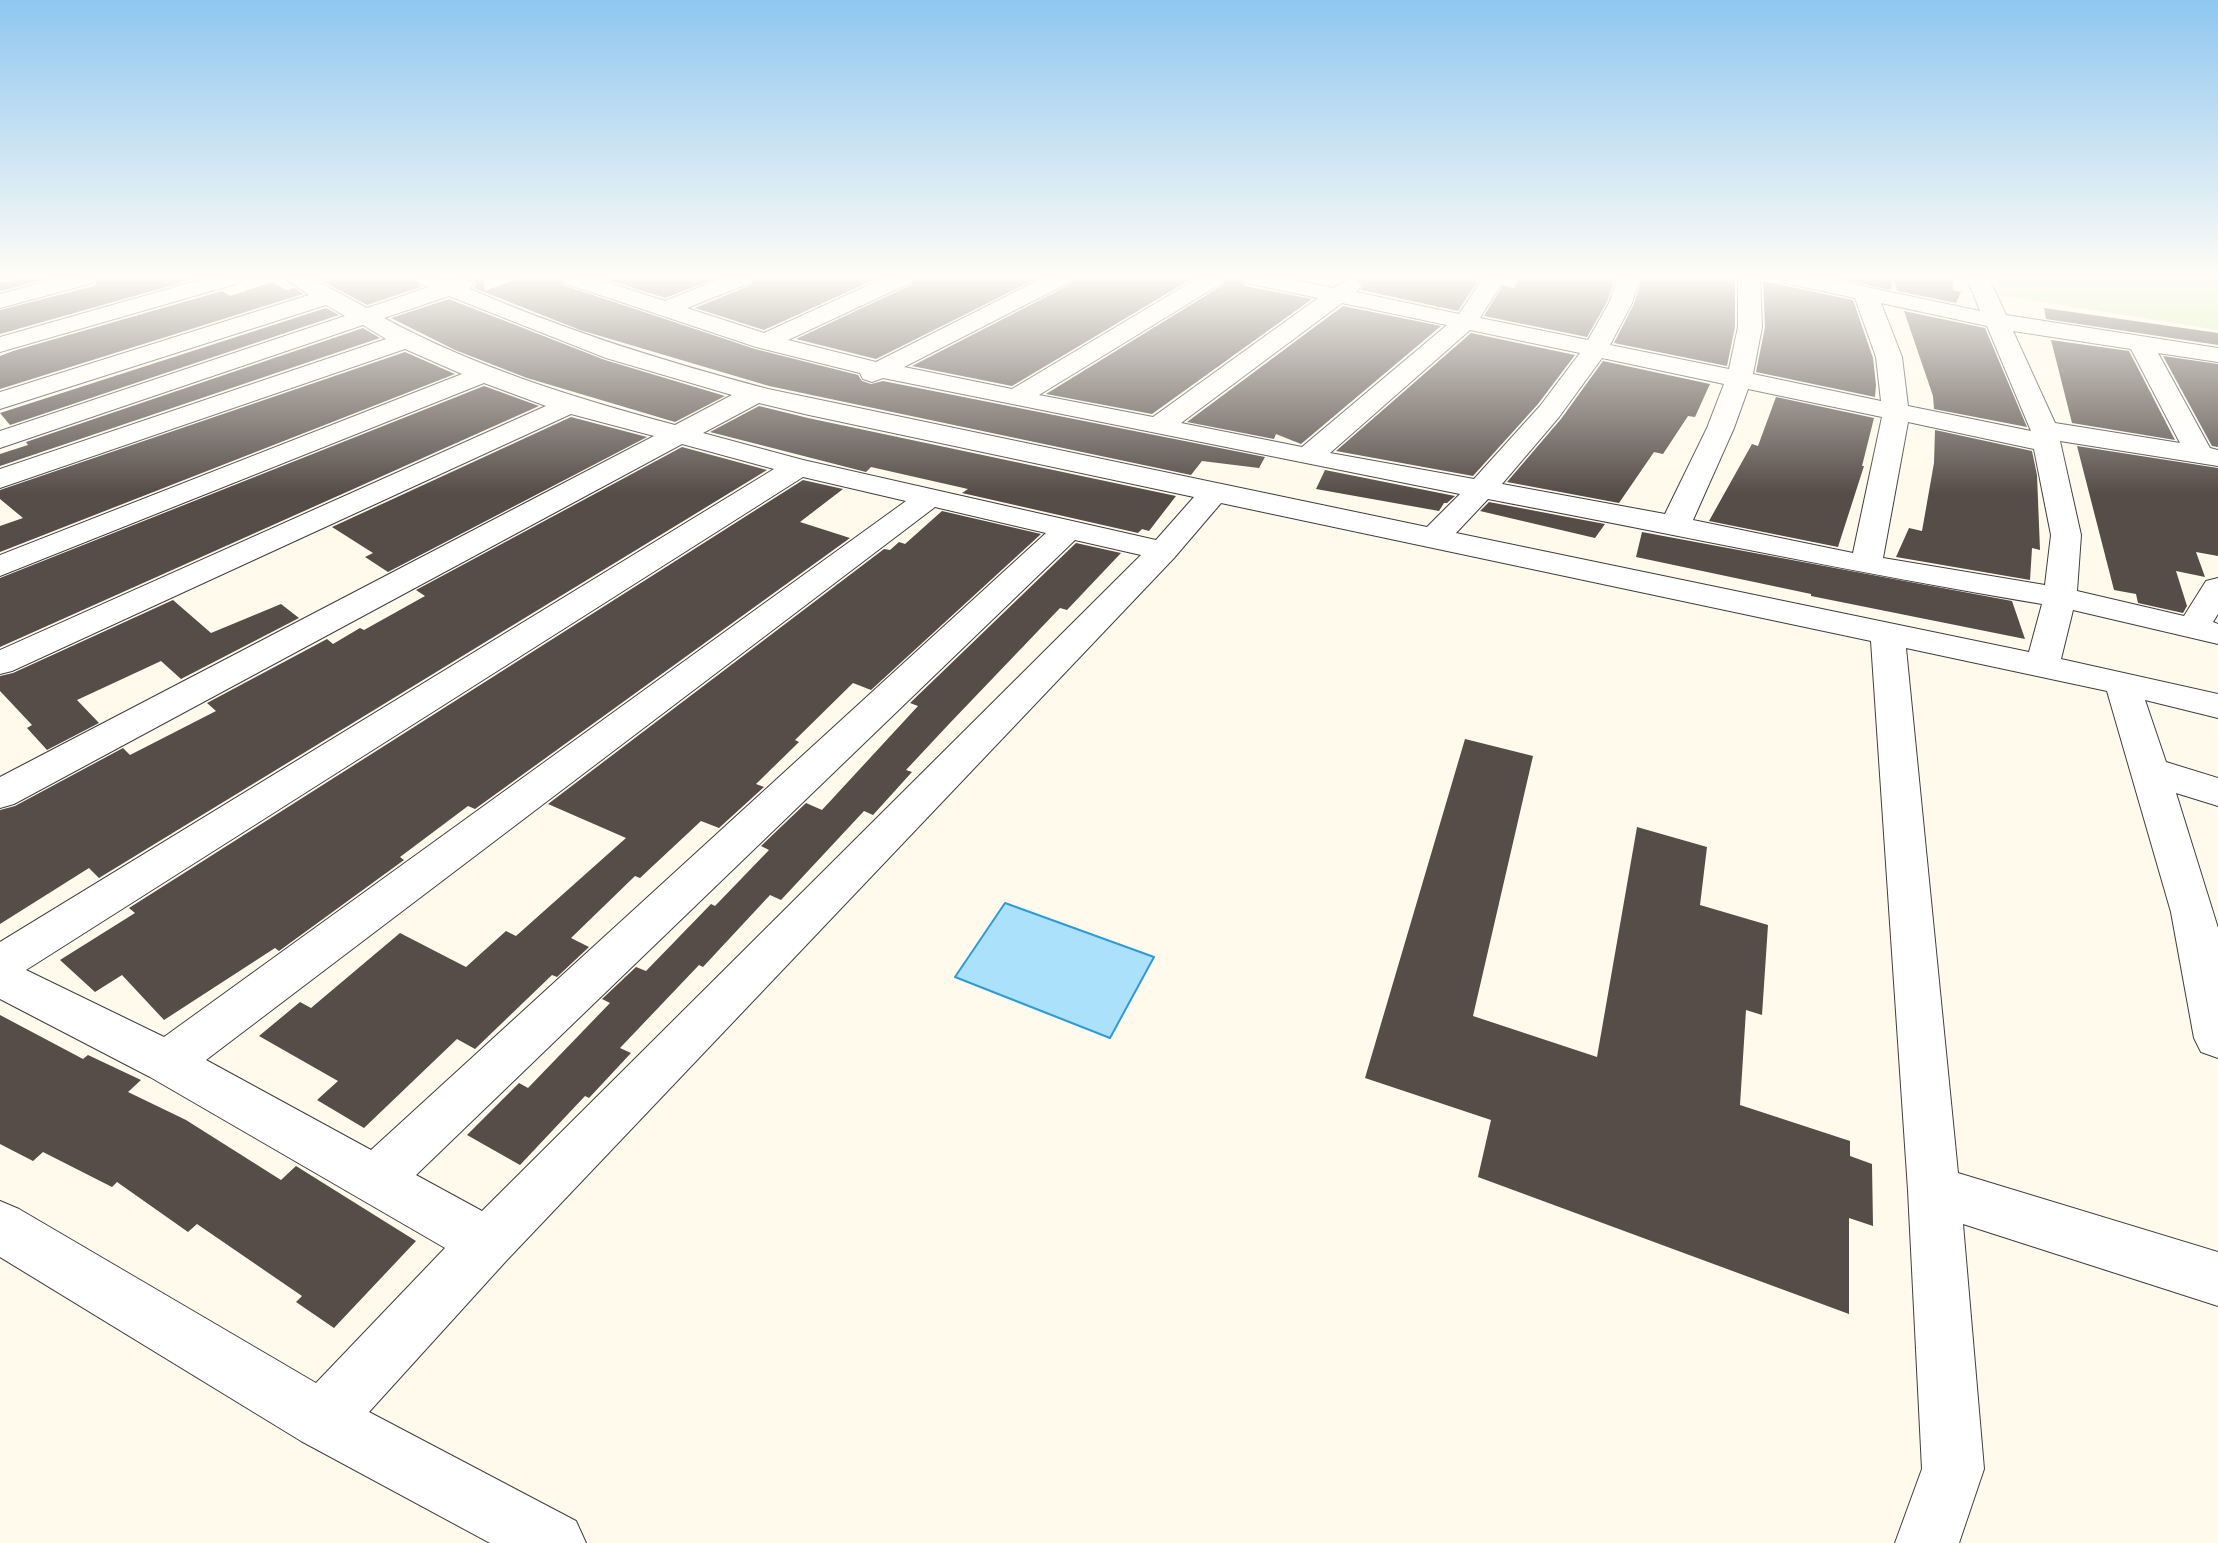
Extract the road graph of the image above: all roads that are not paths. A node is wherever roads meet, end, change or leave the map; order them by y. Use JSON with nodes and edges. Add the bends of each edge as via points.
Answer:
{"nodes":[{"id":1,"x":162,"y":350,"type":"edge"},
{"id":2,"x":265,"y":350,"type":"edge"},
{"id":3,"x":377,"y":350,"type":"edge"},
{"id":4,"x":429,"y":350,"type":"edge"},
{"id":5,"x":612,"y":350,"type":"edge"},
{"id":6,"x":798,"y":350,"type":"edge"},
{"id":7,"x":918,"y":350,"type":"edge"},
{"id":8,"x":1095,"y":350,"type":"edge"},
{"id":9,"x":1265,"y":350,"type":"edge"},
{"id":10,"x":1432,"y":350,"type":"edge"},
{"id":11,"x":1595,"y":350,"type":"edge"},
{"id":12,"x":1605,"y":350,"type":"edge"},
{"id":13,"x":1745,"y":350,"type":"edge"},
{"id":14,"x":1886,"y":350,"type":"edge"},
{"id":15,"x":2008,"y":350,"type":"edge"},
{"id":16,"x":2144,"y":350,"type":"edge"},
{"id":17,"x":2180,"y":350,"type":"edge"},
{"id":18,"x":2218,"y":355,"type":"edge"},
{"id":19,"x":879,"y":370,"type":"junction"},
{"id":20,"x":484,"y":374,"type":"junction"},
{"id":21,"x":1738,"y":379,"type":"junction"},
{"id":22,"x":755,"y":394,"type":"junction"},
{"id":23,"x":1017,"y":397,"type":"junction"},
{"id":24,"x":0,"y":401,"type":"edge"},
{"id":25,"x":569,"y":405,"type":"junction"},
{"id":26,"x":809,"y":407,"type":"junction"},
{"id":27,"x":1896,"y":413,"type":"junction"},
{"id":28,"x":1158,"y":427,"type":"junction"},
{"id":29,"x":679,"y":436,"type":"junction"},
{"id":30,"x":2045,"y":437,"type":"junction"},
{"id":31,"x":0,"y":440,"type":"edge"},
{"id":32,"x":2209,"y":456,"type":"edge"},
{"id":33,"x":1308,"y":457,"type":"junction"},
{"id":34,"x":799,"y":467,"type":"junction"},
{"id":35,"x":0,"y":479,"type":"edge"},
{"id":36,"x":1482,"y":487,"type":"junction"},
{"id":37,"x":1213,"y":494,"type":"junction"},
{"id":38,"x":930,"y":497,"type":"junction"},
{"id":39,"x":1675,"y":525,"type":"junction"},
{"id":40,"x":1069,"y":529,"type":"junction"},
{"id":41,"x":1434,"y":538,"type":"junction"},
{"id":42,"x":1163,"y":551,"type":"junction"},
{"id":43,"x":1866,"y":565,"type":"junction"},
{"id":44,"x":0,"y":566,"type":"edge"},
{"id":45,"x":2218,"y":588,"type":"edge"},
{"id":46,"x":2060,"y":597,"type":"junction"},
{"id":47,"x":2205,"y":630,"type":"edge"},
{"id":48,"x":1887,"y":634,"type":"junction"},
{"id":49,"x":0,"y":663,"type":"edge"},
{"id":50,"x":2042,"y":667,"type":"junction"},
{"id":51,"x":2122,"y":683,"type":"junction"},
{"id":52,"x":2218,"y":706,"type":"edge"},
{"id":53,"x":2147,"y":770,"type":"junction"},
{"id":54,"x":2218,"y":792,"type":"edge"},
{"id":55,"x":0,"y":793,"type":"edge"},
{"id":56,"x":2206,"y":916,"type":"edge"},
{"id":57,"x":0,"y":964,"type":"edge"},
{"id":58,"x":0,"y":978,"type":"edge"},
{"id":59,"x":2218,"y":1038,"type":"edge"},
{"id":60,"x":167,"y":1062,"type":"junction"},
{"id":61,"x":376,"y":1180,"type":"junction"},
{"id":62,"x":1934,"y":1190,"type":"junction"},
{"id":63,"x":0,"y":1227,"type":"edge"},
{"id":64,"x":487,"y":1243,"type":"junction"},
{"id":65,"x":2218,"y":1279,"type":"edge"},
{"id":66,"x":322,"y":1420,"type":"junction"},
{"id":67,"x":554,"y":1543,"type":"edge"},
{"id":68,"x":1927,"y":1543,"type":"edge"}],
"edges":[{"from":1,"to":24,"type":"street"},
{"from":2,"to":31,"type":"street"},
{"from":3,"to":35,"type":"street"},
{"from":4,"to":20,"type":"street"},
{"from":5,"to":22,"type":"street"},
{"from":6,"to":19,"type":"street"},
{"from":7,"to":19,"type":"street"},
{"from":8,"to":23,"type":"street"},
{"from":9,"to":28,"type":"street"},
{"from":10,"to":33,"type":"street"},
{"from":11,"to":36,"type":"street","via":[[1551,411]]},
{"from":12,"to":21,"type":"street"},
{"from":13,"to":21,"type":"street"},
{"from":14,"to":27,"type":"street"},
{"from":15,"to":30,"type":"street"},
{"from":16,"to":32,"type":"street"},
{"from":17,"to":18,"type":"street"},
{"from":19,"to":23,"type":"street"},
{"from":19,"to":26,"type":"street"},
{"from":20,"to":25,"type":"street"},
{"from":20,"to":44,"type":"street"},
{"from":21,"to":27,"type":"street"},
{"from":21,"to":39,"type":"street"},
{"from":22,"to":26,"type":"street"},
{"from":22,"to":29,"type":"street"},
{"from":23,"to":28,"type":"street"},
{"from":25,"to":29,"type":"street"},
{"from":25,"to":49,"type":"street"},
{"from":26,"to":37,"type":"street"},
{"from":27,"to":30,"type":"street"},
{"from":27,"to":43,"type":"street"},
{"from":28,"to":33,"type":"street"},
{"from":29,"to":34,"type":"street"},
{"from":29,"to":55,"type":"street"},
{"from":30,"to":32,"type":"street"},
{"from":30,"to":46,"type":"street","via":[[2066,535]]},
{"from":33,"to":36,"type":"street"},
{"from":34,"to":38,"type":"street"},
{"from":34,"to":57,"type":"street"},
{"from":36,"to":39,"type":"street"},
{"from":36,"to":41,"type":"street"},
{"from":37,"to":41,"type":"street"},
{"from":37,"to":42,"type":"street"},
{"from":38,"to":40,"type":"street"},
{"from":38,"to":60,"type":"street"},
{"from":39,"to":43,"type":"street"},
{"from":40,"to":42,"type":"street"},
{"from":40,"to":61,"type":"street"},
{"from":41,"to":48,"type":"street"},
{"from":42,"to":64,"type":"street"},
{"from":43,"to":46,"type":"street"},
{"from":45,"to":47,"type":"street"},
{"from":46,"to":47,"type":"street"},
{"from":46,"to":50,"type":"street"},
{"from":48,"to":50,"type":"street"},
{"from":48,"to":62,"type":"street"},
{"from":50,"to":51,"type":"street"},
{"from":51,"to":52,"type":"street"},
{"from":51,"to":53,"type":"street"},
{"from":53,"to":54,"type":"street"},
{"from":53,"to":56,"type":"street"},
{"from":56,"to":59,"type":"street"},
{"from":58,"to":60,"type":"street"},
{"from":60,"to":61,"type":"street"},
{"from":61,"to":64,"type":"street"},
{"from":62,"to":65,"type":"street"},
{"from":62,"to":68,"type":"street","via":[[1953,1469]]},
{"from":63,"to":66,"type":"street"},
{"from":64,"to":66,"type":"street"},
{"from":66,"to":67,"type":"street"}]}
